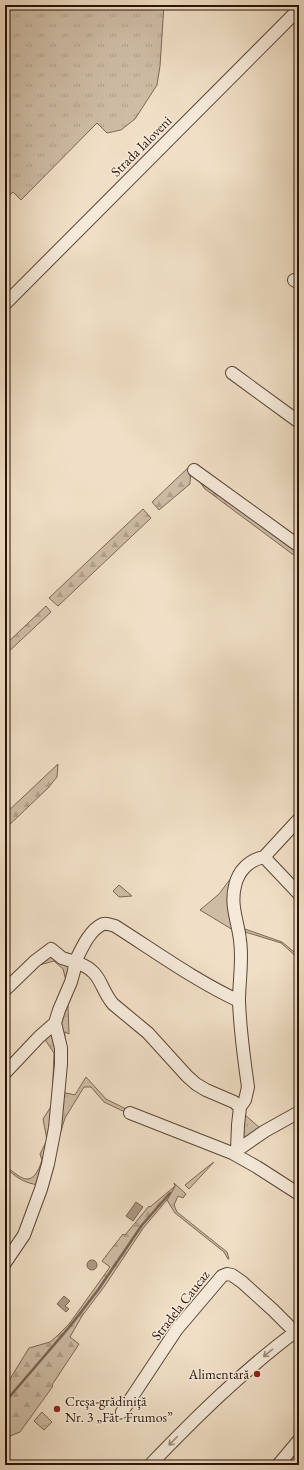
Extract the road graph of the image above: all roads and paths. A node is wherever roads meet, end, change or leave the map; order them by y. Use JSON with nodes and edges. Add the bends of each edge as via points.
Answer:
{"nodes":[{"id":1,"x":299,"y":9,"type":"edge"},
{"id":2,"x":5,"y":304,"type":"edge"},
{"id":3,"x":232,"y":373,"type":"dead end"},
{"id":4,"x":299,"y":422,"type":"edge"},
{"id":5,"x":194,"y":470,"type":"dead end"},
{"id":6,"x":299,"y":546,"type":"edge"},
{"id":7,"x":299,"y":819,"type":"edge"},
{"id":8,"x":264,"y":857,"type":"junction"},
{"id":9,"x":299,"y":894,"type":"edge"},
{"id":10,"x":75,"y":962,"type":"junction"},
{"id":11,"x":5,"y":990,"type":"edge"},
{"id":12,"x":239,"y":1001,"type":"junction"},
{"id":13,"x":55,"y":1023,"type":"junction"},
{"id":14,"x":5,"y":1073,"type":"edge"},
{"id":15,"x":240,"y":1107,"type":"junction"},
{"id":16,"x":299,"y":1112,"type":"edge"},
{"id":17,"x":130,"y":1114,"type":"dead end"},
{"id":18,"x":234,"y":1152,"type":"junction"},
{"id":19,"x":299,"y":1194,"type":"edge"},
{"id":20,"x":5,"y":1263,"type":"edge"},
{"id":21,"x":297,"y":1330,"type":"edge"},
{"id":22,"x":122,"y":1412,"type":"dead end"},
{"id":23,"x":299,"y":1440,"type":"edge"},
{"id":24,"x":150,"y":1465,"type":"edge"},
{"id":25,"x":278,"y":1465,"type":"edge"}],
"edges":[{"from":1,"to":2,"type":"street","name":"Strada Ialoveni"},
{"from":3,"to":4,"type":"street"},
{"from":5,"to":6,"type":"street"},
{"from":7,"to":8,"type":"street"},
{"from":8,"to":9,"type":"street"},
{"from":8,"to":12,"type":"street","via":[[246,866],[235,885],[233,902],[240,940]]},
{"from":10,"to":11,"type":"street","via":[[62,958],[51,949]]},
{"from":10,"to":12,"type":"street","via":[[94,931],[102,924],[108,923]]},
{"from":10,"to":13,"type":"street","via":[[71,982]]},
{"from":10,"to":15,"type":"street","via":[[97,976],[113,1004],[148,1033],[187,1076],[206,1090]]},
{"from":12,"to":15,"type":"street","via":[[248,1087],[245,1100]]},
{"from":13,"to":14,"type":"street","via":[[38,1037]]},
{"from":13,"to":20,"type":"street","via":[[62,1064],[50,1157],[28,1226]]},
{"from":15,"to":18,"type":"street"},
{"from":16,"to":18,"type":"street"},
{"from":17,"to":18,"type":"street"},
{"from":18,"to":19,"type":"street"},
{"from":21,"to":22,"type":"street","name":"Stradela Caucaz","via":[[242,1282],[232,1275],[222,1276],[177,1329]]},
{"from":21,"to":24,"type":"street","one_way":true,"via":[[218,1396]]},
{"from":23,"to":25,"type":"street"}]}
